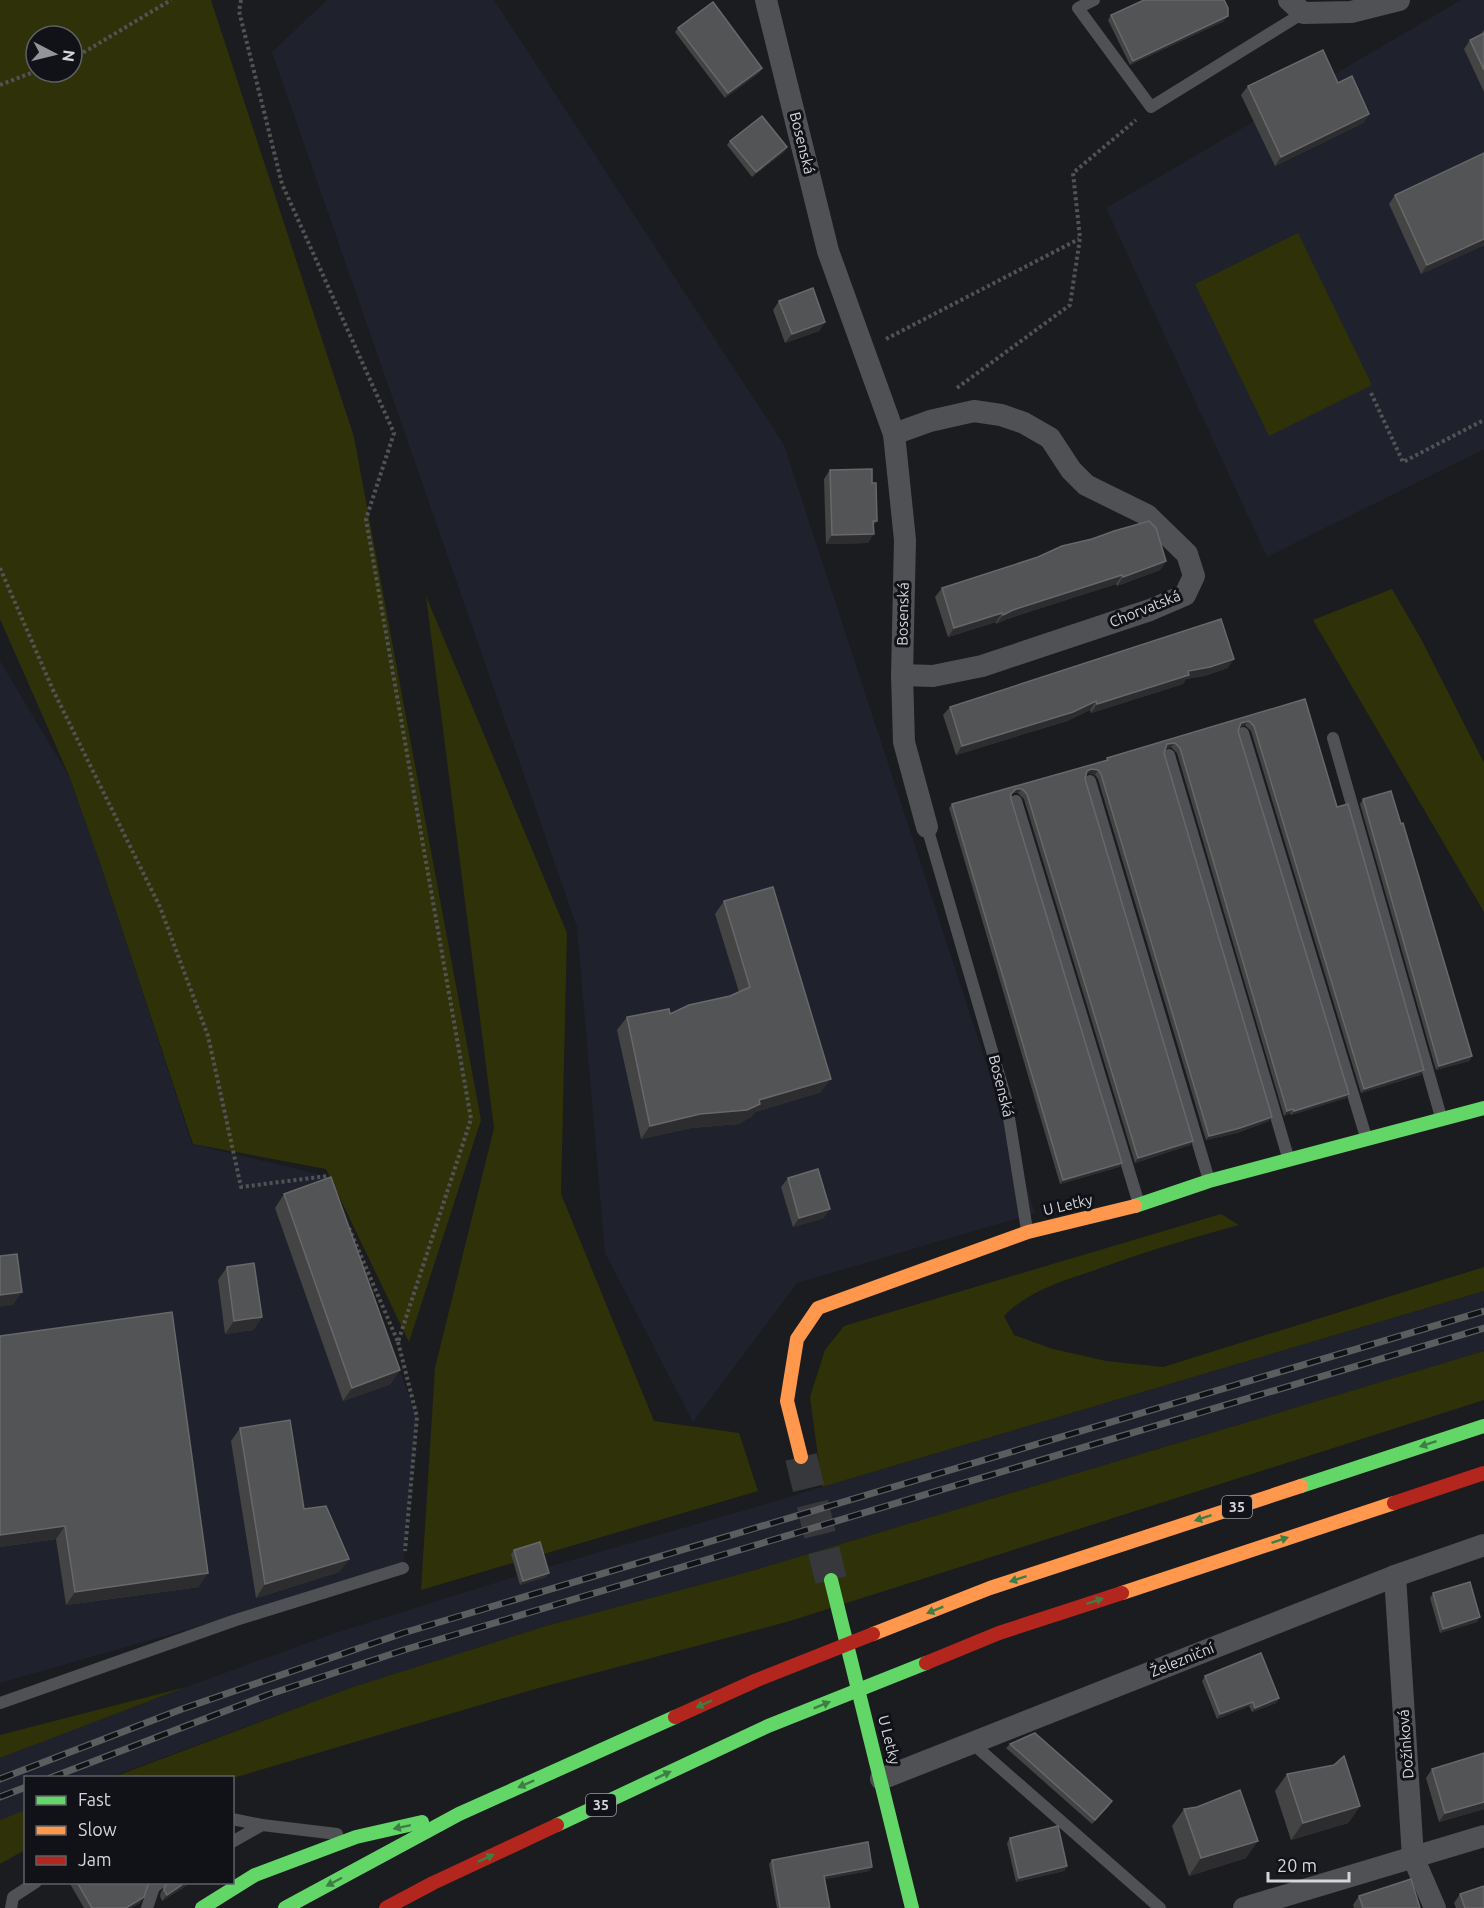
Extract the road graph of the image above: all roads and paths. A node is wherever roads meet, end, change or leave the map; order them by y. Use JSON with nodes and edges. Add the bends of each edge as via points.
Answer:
{"nodes":[{"id":1,"x":171,"y":0,"type":"edge"},
{"id":2,"x":241,"y":0,"type":"edge"},
{"id":3,"x":766,"y":0,"type":"edge"},
{"id":4,"x":1094,"y":0,"type":"edge"},
{"id":5,"x":1399,"y":0,"type":"edge"},
{"id":6,"x":1075,"y":4,"type":"edge"},
{"id":7,"x":1296,"y":7,"type":"edge"},
{"id":8,"x":84,"y":52,"type":"edge"},
{"id":9,"x":24,"y":76,"type":"edge"},
{"id":10,"x":0,"y":86,"type":"edge"},
{"id":11,"x":1151,"y":107,"type":"junction"},
{"id":12,"x":1080,"y":238,"type":"junction"},
{"id":13,"x":864,"y":351,"type":"junction"},
{"id":14,"x":950,"y":393,"type":"dead end"},
{"id":15,"x":1371,"y":393,"type":"dead end"},
{"id":16,"x":1484,"y":420,"type":"edge"},
{"id":17,"x":894,"y":434,"type":"junction"},
{"id":18,"x":0,"y":568,"type":"edge"},
{"id":19,"x":902,"y":675,"type":"junction"},
{"id":20,"x":1244,"y":733,"type":"dead end"},
{"id":21,"x":1333,"y":738,"type":"dead end"},
{"id":22,"x":1169,"y":755,"type":"dead end"},
{"id":23,"x":1090,"y":781,"type":"dead end"},
{"id":24,"x":1016,"y":801,"type":"dead end"},
{"id":25,"x":927,"y":827,"type":"joint"},
{"id":26,"x":1484,"y":1108,"type":"edge"},
{"id":27,"x":1441,"y":1118,"type":"junction"},
{"id":28,"x":1366,"y":1137,"type":"junction"},
{"id":29,"x":1288,"y":1159,"type":"junction"},
{"id":30,"x":1209,"y":1181,"type":"junction"},
{"id":31,"x":332,"y":1187,"type":"edge"},
{"id":32,"x":1139,"y":1205,"type":"junction"},
{"id":33,"x":346,"y":1220,"type":"edge"},
{"id":34,"x":1028,"y":1232,"type":"junction"},
{"id":35,"x":398,"y":1342,"type":"junction"},
{"id":36,"x":1484,"y":1426,"type":"edge"},
{"id":37,"x":801,"y":1457,"type":"tunnel mouth"},
{"id":38,"x":1484,"y":1473,"type":"edge"},
{"id":39,"x":1484,"y":1545,"type":"edge"},
{"id":40,"x":403,"y":1568,"type":"joint"},
{"id":41,"x":1395,"y":1576,"type":"junction"},
{"id":42,"x":831,"y":1580,"type":"tunnel mouth"},
{"id":43,"x":0,"y":1703,"type":"edge"},
{"id":44,"x":972,"y":1743,"type":"junction"},
{"id":45,"x":881,"y":1779,"type":"junction"},
{"id":46,"x":459,"y":1814,"type":"junction"},
{"id":47,"x":234,"y":1819,"type":"edge"},
{"id":48,"x":262,"y":1825,"type":"junction"},
{"id":49,"x":1484,"y":1836,"type":"edge"},
{"id":50,"x":356,"y":1837,"type":"junction"},
{"id":51,"x":234,"y":1841,"type":"edge"},
{"id":52,"x":1413,"y":1857,"type":"junction"},
{"id":53,"x":433,"y":1883,"type":"junction"},
{"id":54,"x":33,"y":1884,"type":"edge"},
{"id":55,"x":158,"y":1884,"type":"edge"},
{"id":56,"x":12,"y":1908,"type":"edge"},
{"id":57,"x":147,"y":1908,"type":"edge"},
{"id":58,"x":202,"y":1908,"type":"edge"},
{"id":59,"x":285,"y":1908,"type":"edge"},
{"id":60,"x":386,"y":1908,"type":"edge"},
{"id":61,"x":402,"y":1908,"type":"edge"},
{"id":62,"x":912,"y":1908,"type":"edge"},
{"id":63,"x":1160,"y":1908,"type":"edge"},
{"id":64,"x":1244,"y":1908,"type":"edge"},
{"id":65,"x":1435,"y":1908,"type":"edge"}],
"edges":[{"from":1,"to":8,"type":"path"},
{"from":2,"to":35,"type":"path","via":[[239,12],[282,184],[394,433],[366,519],[471,1119]]},
{"from":3,"to":13,"type":"street","name":"Bosenská","via":[[828,251]]},
{"from":4,"to":6,"type":"lane"},
{"from":5,"to":7,"type":"street","via":[[1351,12]]},
{"from":6,"to":11,"type":"lane"},
{"from":7,"to":11,"type":"lane"},
{"from":9,"to":10,"type":"path"},
{"from":11,"to":12,"type":"path","via":[[1073,173]]},
{"from":12,"to":13,"type":"path"},
{"from":12,"to":14,"type":"path","via":[[1070,305]]},
{"from":13,"to":17,"type":"street","name":"Bosenská"},
{"from":15,"to":16,"type":"path","via":[[1403,462]]},
{"from":17,"to":19,"type":"street","name":"Bosenská","via":[[904,540]]},
{"from":17,"to":19,"type":"street","name":"Chorvatská","via":[[974,411],[1024,423],[1050,438],[1086,485],[1147,515],[1187,554],[1194,576],[1185,595],[1150,610],[982,666],[933,676]]},
{"from":18,"to":31,"type":"path","via":[[53,690],[160,907],[208,1036],[241,1187],[327,1176]]},
{"from":19,"to":25,"type":"street","name":"Bosenská","via":[[904,742]]},
{"from":20,"to":28,"type":"lane"},
{"from":21,"to":27,"type":"lane"},
{"from":22,"to":29,"type":"lane"},
{"from":23,"to":30,"type":"lane"},
{"from":24,"to":32,"type":"lane"},
{"from":25,"to":34,"type":"lane","name":"Bosenská","via":[[1006,1099]]},
{"from":26,"to":27,"type":"main road","name":"U Letky"},
{"from":27,"to":28,"type":"main road","name":"U Letky"},
{"from":28,"to":29,"type":"main road","name":"U Letky"},
{"from":29,"to":30,"type":"main road","name":"U Letky"},
{"from":30,"to":32,"type":"main road","name":"U Letky"},
{"from":32,"to":34,"type":"main road","name":"U Letky"},
{"from":33,"to":35,"type":"path"},
{"from":34,"to":37,"type":"main road","name":"U Letky","via":[[818,1308],[797,1339],[787,1401]]},
{"from":35,"to":40,"type":"path","via":[[417,1418]]},
{"from":36,"to":46,"type":"main road","number":"35","one_way":true,"via":[[990,1588],[757,1680]]},
{"from":53,"to":38,"type":"main road","number":"35","one_way":true,"via":[[768,1726],[999,1633]]},
{"from":39,"to":41,"type":"street","name":"Železniční"},
{"from":40,"to":43,"type":"lane","via":[[237,1620]]},
{"from":41,"to":44,"type":"street","name":"Železniční"},
{"from":41,"to":52,"type":"street","name":"Dožínková"},
{"from":42,"to":45,"type":"main road","name":"U Letky"},
{"from":44,"to":45,"type":"street","name":"Železniční"},
{"from":44,"to":63,"type":"lane"},
{"from":45,"to":62,"type":"main road","name":"U Letky"},
{"from":46,"to":50,"type":"main road","one_way":true},
{"from":46,"to":59,"type":"main road","number":"35","one_way":true},
{"from":47,"to":48,"type":"lane"},
{"from":48,"to":50,"type":"lane"},
{"from":48,"to":51,"type":"lane"},
{"from":49,"to":52,"type":"street"},
{"from":50,"to":58,"type":"main road","via":[[255,1875]]},
{"from":52,"to":64,"type":"street"},
{"from":52,"to":65,"type":"street","name":"Dožínková"},
{"from":53,"to":60,"type":"main road","number":"35"},
{"from":53,"to":61,"type":"main road"},
{"from":54,"to":56,"type":"lane","via":[[13,1897]]},
{"from":55,"to":57,"type":"lane"}]}
